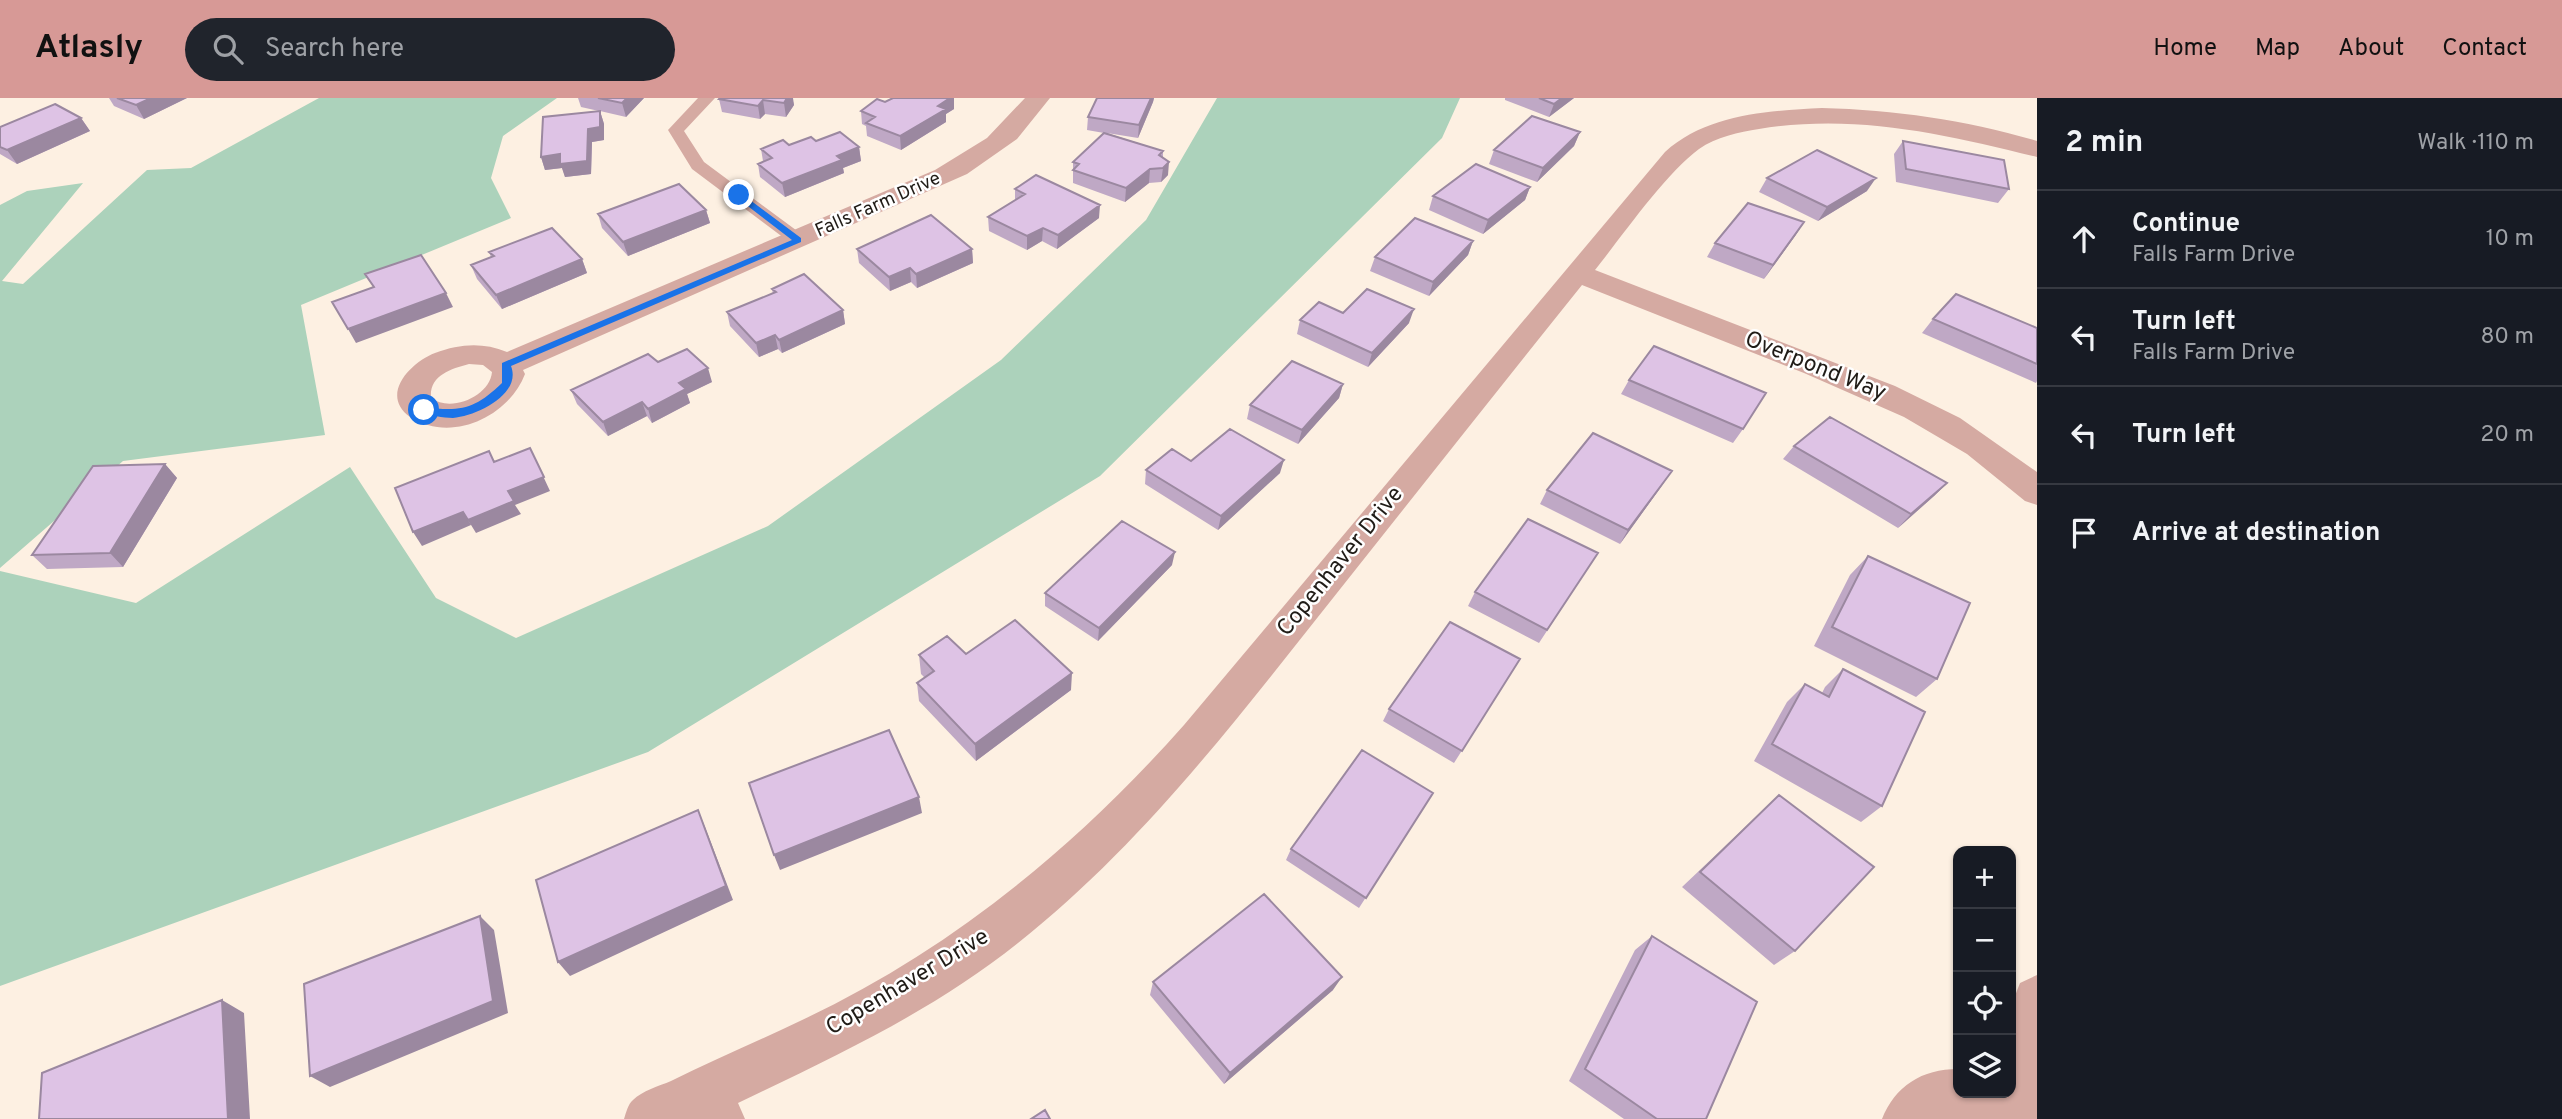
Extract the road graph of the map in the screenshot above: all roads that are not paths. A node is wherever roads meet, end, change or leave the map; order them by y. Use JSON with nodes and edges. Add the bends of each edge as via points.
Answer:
{"nodes":[{"id":1,"x":707,"y":98,"type":"edge"},
{"id":2,"x":1038,"y":98,"type":"edge"},
{"id":3,"x":2037,"y":149,"type":"edge"},
{"id":4,"x":798,"y":240,"type":"junction"},
{"id":5,"x":1577,"y":273,"type":"junction"},
{"id":6,"x":505,"y":365,"type":"dead end"},
{"id":7,"x":2037,"y":492,"type":"edge"},
{"id":8,"x":2037,"y":1000,"type":"edge"},
{"id":9,"x":713,"y":1104,"type":"edge"},
{"id":10,"x":2014,"y":1115,"type":"edge"},
{"id":11,"x":650,"y":1119,"type":"edge"},
{"id":12,"x":1908,"y":1119,"type":"edge"}],
"edges":[{"from":1,"to":4,"type":"lane","via":[[676,130],[698,165]]},
{"from":2,"to":4,"type":"street","name":"Falls Farm Drive","via":[[1012,131],[980,156]]},
{"from":3,"to":5,"type":"street","name":"Copenhaver Drive","via":[[1895,115],[1810,111],[1733,124],[1701,137],[1674,157]]},
{"from":4,"to":6,"type":"street","name":"Falls Farm Drive"},
{"from":5,"to":7,"type":"street","name":"Overpond Way","via":[[1883,392],[1937,419],[1994,456]]},
{"from":5,"to":9,"type":"street","name":"Copenhaver Drive","via":[[1136,807],[1059,880],[970,950]]},
{"from":8,"to":10,"type":"street"},
{"from":9,"to":11,"type":"street","name":"Copenhaver Drive"},
{"from":10,"to":12,"type":"street","via":[[1978,1098],[1948,1093],[1925,1100]]}]}
